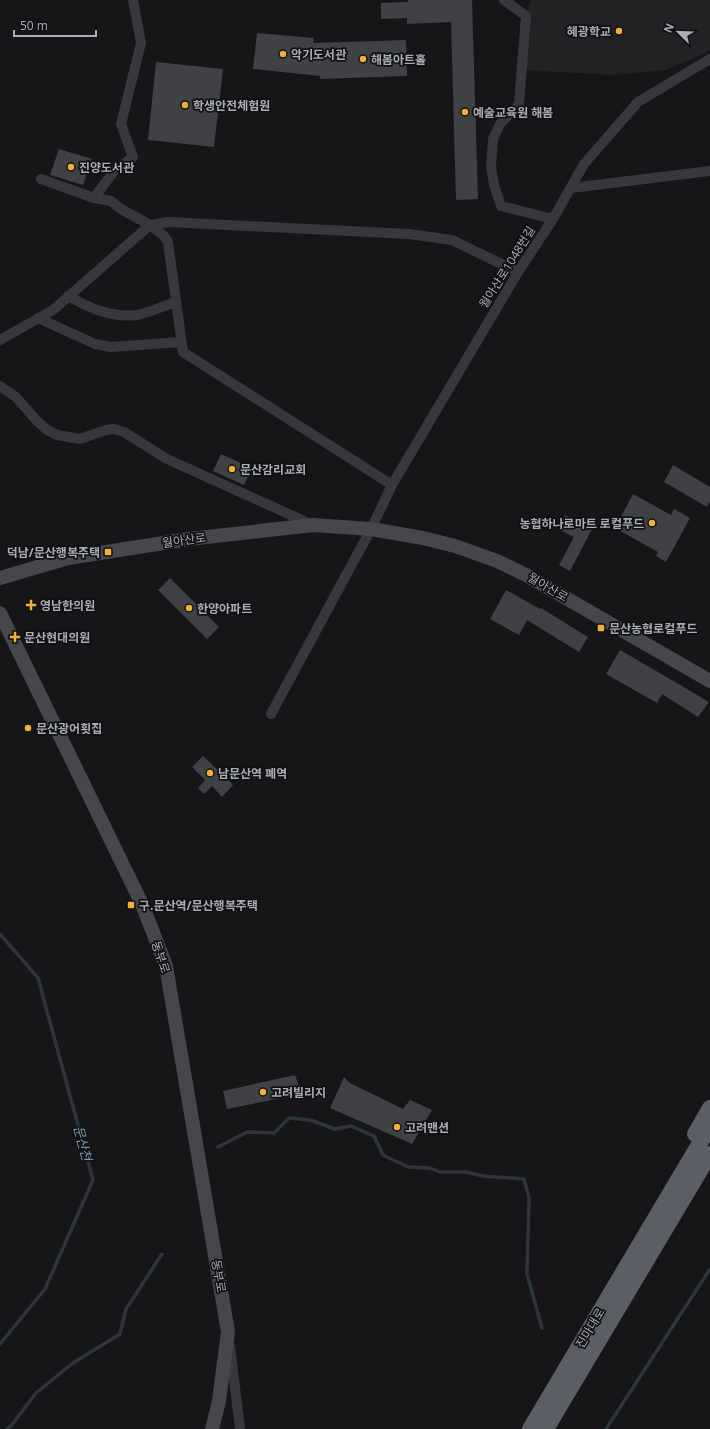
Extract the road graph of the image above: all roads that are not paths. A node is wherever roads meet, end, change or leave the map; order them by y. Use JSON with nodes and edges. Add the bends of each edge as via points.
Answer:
{"nodes":[{"id":1,"x":133,"y":0,"type":"edge"},
{"id":2,"x":504,"y":0,"type":"edge"},
{"id":3,"x":710,"y":59,"type":"edge"},
{"id":4,"x":710,"y":171,"type":"edge"},
{"id":5,"x":41,"y":179,"type":"dead end"},
{"id":6,"x":571,"y":188,"type":"junction"},
{"id":7,"x":94,"y":198,"type":"junction"},
{"id":8,"x":554,"y":219,"type":"junction"},
{"id":9,"x":150,"y":225,"type":"junction"},
{"id":10,"x":518,"y":272,"type":"junction"},
{"id":11,"x":68,"y":296,"type":"junction"},
{"id":12,"x":176,"y":302,"type":"junction"},
{"id":13,"x":38,"y":318,"type":"junction"},
{"id":14,"x":0,"y":340,"type":"edge"},
{"id":15,"x":181,"y":342,"type":"junction"},
{"id":16,"x":0,"y":386,"type":"edge"},
{"id":17,"x":392,"y":485,"type":"junction"},
{"id":18,"x":312,"y":525,"type":"junction"},
{"id":19,"x":371,"y":529,"type":"junction"},
{"id":20,"x":0,"y":578,"type":"edge"},
{"id":21,"x":0,"y":613,"type":"edge"},
{"id":22,"x":710,"y":681,"type":"edge"},
{"id":23,"x":271,"y":714,"type":"dead end"},
{"id":24,"x":710,"y":1108,"type":"edge"},
{"id":25,"x":710,"y":1126,"type":"edge"},
{"id":26,"x":703,"y":1147,"type":"edge"},
{"id":27,"x":710,"y":1171,"type":"edge"},
{"id":28,"x":656,"y":1232,"type":"junction"},
{"id":29,"x":628,"y":1278,"type":"junction"},
{"id":30,"x":228,"y":1332,"type":"junction"},
{"id":31,"x":212,"y":1429,"type":"edge"},
{"id":32,"x":240,"y":1429,"type":"edge"},
{"id":33,"x":530,"y":1429,"type":"edge"},
{"id":34,"x":546,"y":1429,"type":"edge"}],
"edges":[{"from":1,"to":7,"type":"street","via":[[141,43],[121,124],[133,157],[114,171]]},
{"from":2,"to":8,"type":"street","via":[[526,16],[519,104],[500,124],[493,139],[491,167],[494,185],[501,206]]},
{"from":3,"to":6,"type":"street","name":"월아산로1048번길","via":[[638,102],[584,164]]},
{"from":4,"to":6,"type":"street"},
{"from":5,"to":7,"type":"street"},
{"from":6,"to":8,"type":"street","name":"월아산로1048번길"},
{"from":7,"to":9,"type":"street","via":[[111,201]]},
{"from":8,"to":10,"type":"street","name":"월아산로1048번길"},
{"from":9,"to":10,"type":"street","via":[[182,222],[409,234],[452,240]]},
{"from":9,"to":11,"type":"street"},
{"from":9,"to":12,"type":"street","via":[[168,242]]},
{"from":10,"to":17,"type":"street","name":"월아산로1048번길"},
{"from":11,"to":12,"type":"street","via":[[86,307],[118,315],[137,315]]},
{"from":11,"to":13,"type":"street","via":[[53,310]]},
{"from":12,"to":15,"type":"street"},
{"from":13,"to":14,"type":"street"},
{"from":13,"to":15,"type":"street","via":[[95,344],[110,347]]},
{"from":15,"to":17,"type":"street","via":[[183,352]]},
{"from":16,"to":18,"type":"street","via":[[16,397],[46,429],[57,434],[80,439],[106,430],[124,432],[167,459]]},
{"from":17,"to":19,"type":"street","name":"월아산로1048번길"},
{"from":18,"to":19,"type":"main road","name":"월아산로"},
{"from":18,"to":20,"type":"main road","name":"월아산로","via":[[189,539],[68,558]]},
{"from":19,"to":22,"type":"main road","name":"월아산로","via":[[455,546],[497,561],[526,575]]},
{"from":19,"to":23,"type":"street"},
{"from":21,"to":30,"type":"main road","name":"동부로","via":[[142,904],[166,966]]},
{"from":24,"to":26,"type":"highway"},
{"from":25,"to":26,"type":"highway"},
{"from":26,"to":28,"type":"highway"},
{"from":27,"to":28,"type":"highway"},
{"from":28,"to":29,"type":"highway","name":"진마대로"},
{"from":28,"to":29,"type":"highway"},
{"from":29,"to":33,"type":"highway","name":"진마대로"},
{"from":29,"to":34,"type":"highway","name":"진마대로"},
{"from":30,"to":31,"type":"main road","name":"동부로"},
{"from":30,"to":32,"type":"street","name":"동부로"}]}
